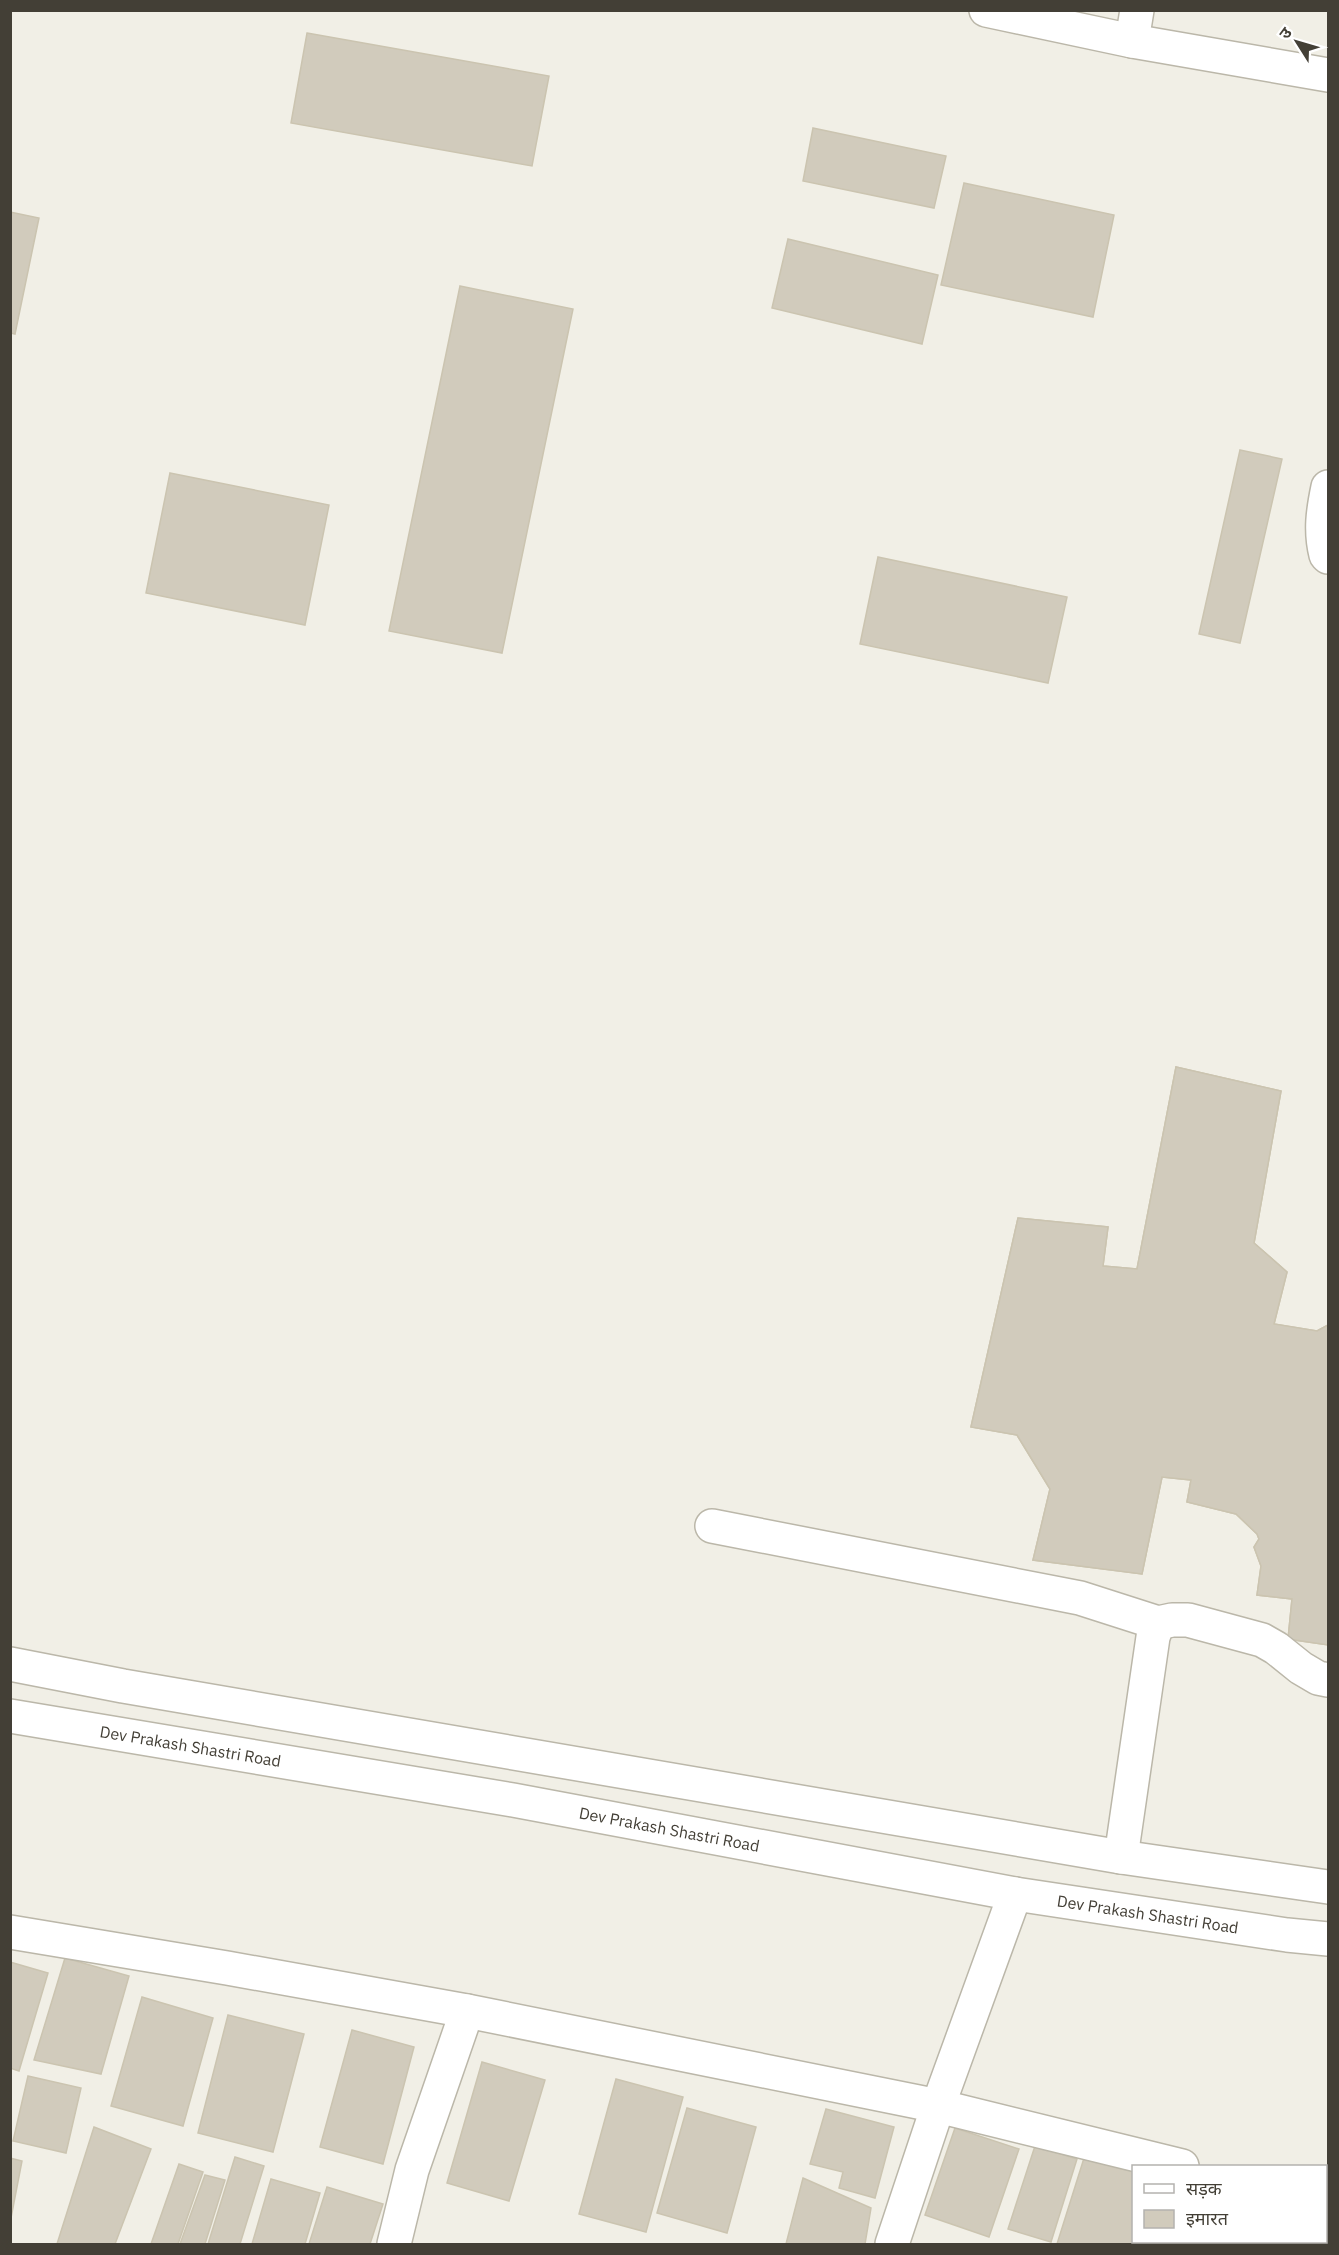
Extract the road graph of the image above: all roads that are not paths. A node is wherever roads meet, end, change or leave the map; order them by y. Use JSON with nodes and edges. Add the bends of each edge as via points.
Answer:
{"nodes":[{"id":1,"x":986,"y":10,"type":"edge"},
{"id":2,"x":1134,"y":26,"type":"edge"},
{"id":3,"x":1329,"y":75,"type":"edge"},
{"id":4,"x":1329,"y":487,"type":"edge"},
{"id":5,"x":1329,"y":557,"type":"edge"},
{"id":6,"x":712,"y":1526,"type":"dead end"},
{"id":7,"x":1158,"y":1623,"type":"junction"},
{"id":8,"x":10,"y":1664,"type":"edge"},
{"id":9,"x":1329,"y":1680,"type":"edge"},
{"id":10,"x":10,"y":1716,"type":"edge"},
{"id":11,"x":1121,"y":1857,"type":"junction"},
{"id":12,"x":1329,"y":1887,"type":"edge"},
{"id":13,"x":1015,"y":1894,"type":"junction"},
{"id":14,"x":10,"y":1932,"type":"edge"},
{"id":15,"x":1329,"y":1940,"type":"edge"},
{"id":16,"x":467,"y":2011,"type":"junction"},
{"id":17,"x":938,"y":2106,"type":"junction"},
{"id":18,"x":1178,"y":2165,"type":"edge"},
{"id":19,"x":394,"y":2244,"type":"edge"},
{"id":20,"x":892,"y":2244,"type":"edge"}],
"edges":[{"from":1,"to":2,"type":"street"},
{"from":2,"to":3,"type":"street"},
{"from":4,"to":5,"type":"street","via":[[1322,537]]},
{"from":6,"to":7,"type":"street","via":[[1080,1598]]},
{"from":7,"to":9,"type":"street","via":[[1188,1620],[1262,1640],[1301,1668]]},
{"from":7,"to":11,"type":"street"},
{"from":8,"to":11,"type":"street"},
{"from":10,"to":13,"type":"street","name":"Dev Prakash Shastri Road","via":[[513,1800]]},
{"from":11,"to":12,"type":"street"},
{"from":13,"to":15,"type":"street","name":"Dev Prakash Shastri Road"},
{"from":13,"to":17,"type":"street"},
{"from":14,"to":16,"type":"street"},
{"from":16,"to":17,"type":"street"},
{"from":16,"to":19,"type":"street","via":[[412,2170]]},
{"from":17,"to":18,"type":"street"},
{"from":17,"to":20,"type":"street"}]}
